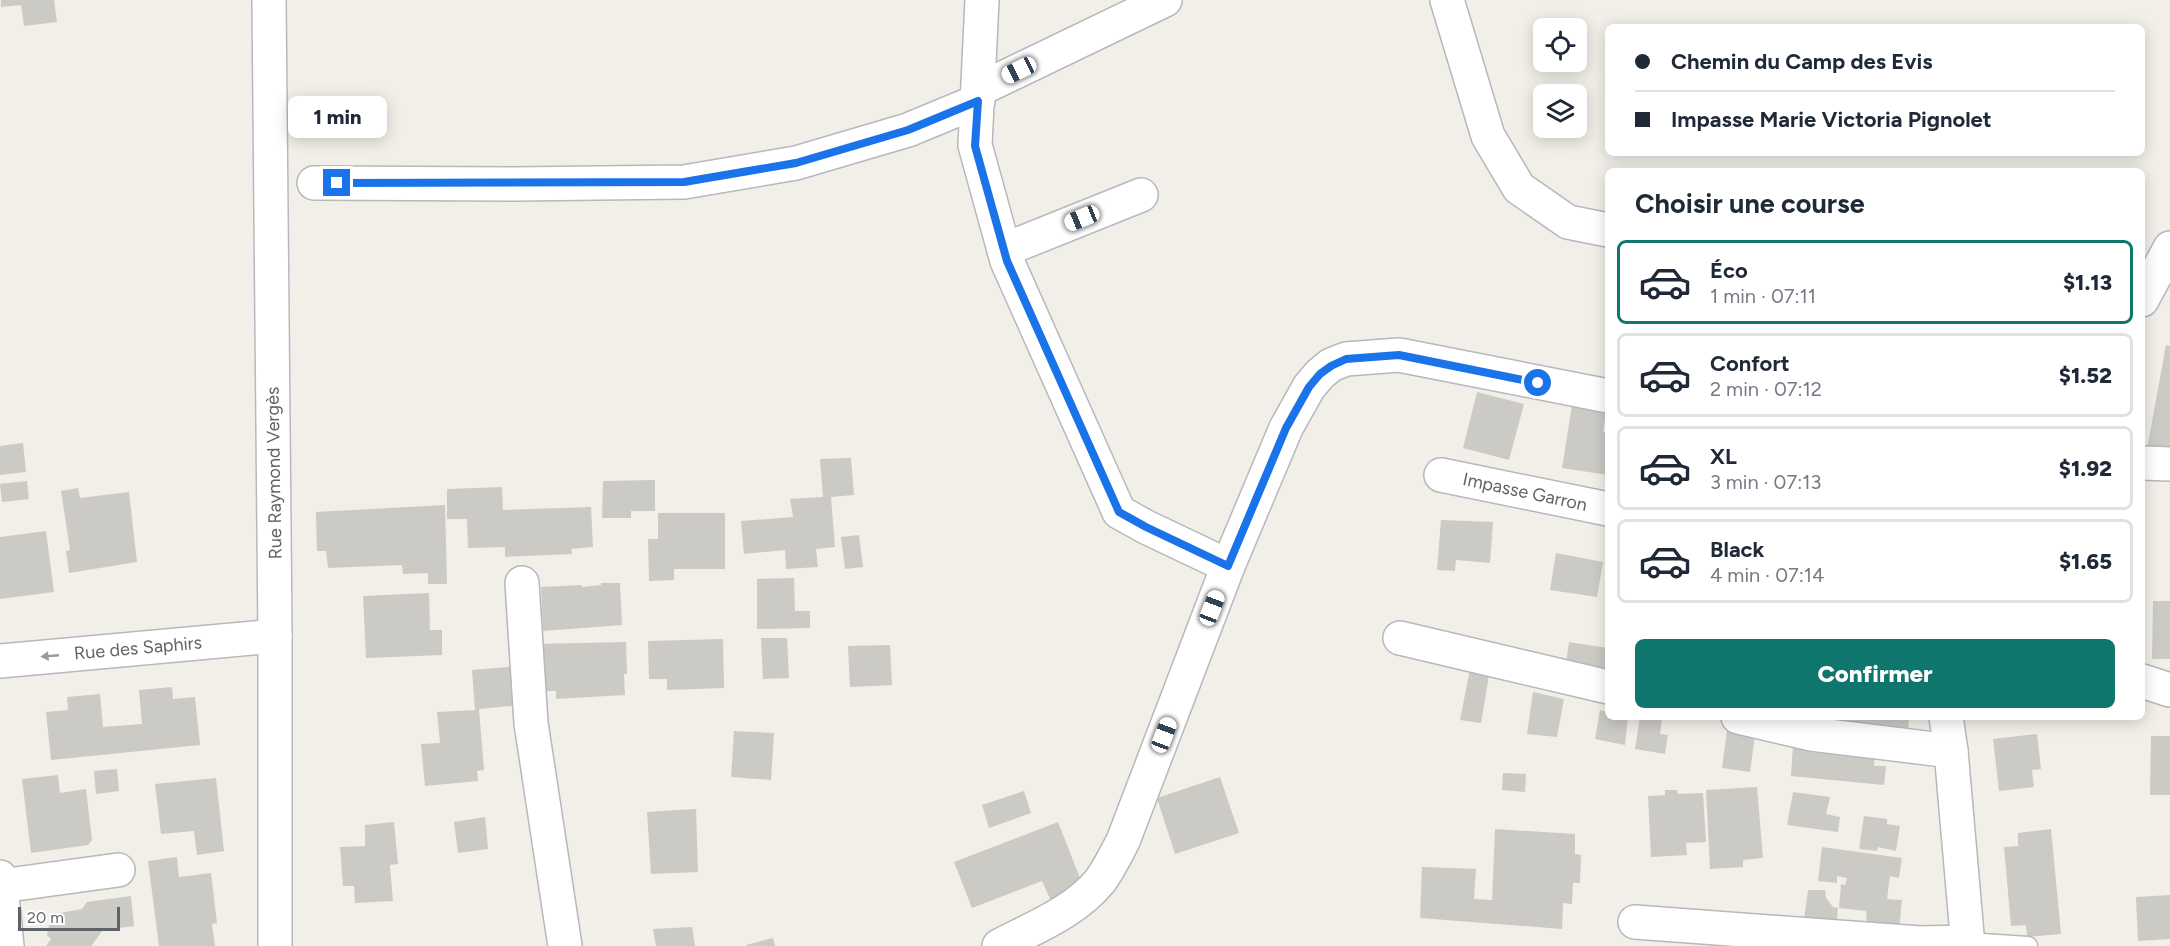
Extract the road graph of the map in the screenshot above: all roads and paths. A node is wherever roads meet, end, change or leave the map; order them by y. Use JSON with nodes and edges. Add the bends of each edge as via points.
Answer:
{"nodes":[{"id":1,"x":269,"y":0,"type":"edge"},
{"id":2,"x":982,"y":0,"type":"edge"},
{"id":3,"x":1165,"y":0,"type":"edge"},
{"id":4,"x":1447,"y":0,"type":"edge"},
{"id":5,"x":978,"y":96,"type":"junction"},
{"id":6,"x":314,"y":183,"type":"dead end"},
{"id":7,"x":1141,"y":195,"type":"dead end"},
{"id":8,"x":1605,"y":229,"type":"edge"},
{"id":9,"x":2170,"y":248,"type":"edge"},
{"id":10,"x":1004,"y":250,"type":"junction"},
{"id":11,"x":2145,"y":294,"type":"edge"},
{"id":12,"x":1605,"y":395,"type":"edge"},
{"id":13,"x":2145,"y":463,"type":"edge"},
{"id":14,"x":2170,"y":464,"type":"edge"},
{"id":15,"x":1441,"y":475,"type":"dead end"},
{"id":16,"x":1605,"y":508,"type":"edge"},
{"id":17,"x":1228,"y":566,"type":"junction"},
{"id":18,"x":522,"y":583,"type":"dead end"},
{"id":19,"x":275,"y":636,"type":"junction"},
{"id":20,"x":1400,"y":638,"type":"dead end"},
{"id":21,"x":0,"y":660,"type":"edge"},
{"id":22,"x":2145,"y":682,"type":"edge"},
{"id":23,"x":1605,"y":686,"type":"edge"},
{"id":24,"x":2170,"y":690,"type":"edge"},
{"id":25,"x":1751,"y":720,"type":"edge"},
{"id":26,"x":1946,"y":720,"type":"edge"},
{"id":27,"x":1951,"y":751,"type":"junction"},
{"id":28,"x":118,"y":870,"type":"dead end"},
{"id":29,"x":0,"y":882,"type":"edge"},
{"id":30,"x":1635,"y":922,"type":"dead end"},
{"id":31,"x":1968,"y":944,"type":"edge"},
{"id":32,"x":7,"y":946,"type":"edge"},
{"id":33,"x":275,"y":946,"type":"edge"},
{"id":34,"x":565,"y":946,"type":"edge"},
{"id":35,"x":999,"y":946,"type":"edge"},
{"id":36,"x":2028,"y":946,"type":"edge"}],
"edges":[{"from":1,"to":19,"type":"street","name":"Rue Raymond Vergès"},
{"from":2,"to":5,"type":"street"},
{"from":3,"to":5,"type":"street"},
{"from":4,"to":8,"type":"street","via":[[1488,136],[1519,189],[1568,222]]},
{"from":5,"to":6,"type":"street","via":[[908,130],[796,163],[684,182]]},
{"from":5,"to":10,"type":"street","via":[[975,146]]},
{"from":7,"to":10,"type":"street"},
{"from":9,"to":11,"type":"street"},
{"from":10,"to":17,"type":"street","via":[[1032,322],[1119,512]]},
{"from":12,"to":17,"type":"street","via":[[1399,355],[1346,359],[1320,374],[1303,397]]},
{"from":13,"to":14,"type":"street"},
{"from":15,"to":16,"type":"street","name":"Impasse Garron"},
{"from":17,"to":35,"type":"street","via":[[1123,841],[1101,880],[1064,912]]},
{"from":18,"to":34,"type":"street","via":[[531,723]]},
{"from":19,"to":21,"type":"street","name":"Rue des Saphirs","one_way":true},
{"from":19,"to":33,"type":"street","name":"Rue Raymond Vergès"},
{"from":20,"to":23,"type":"street"},
{"from":22,"to":24,"type":"street"},
{"from":25,"to":27,"type":"street","via":[[1811,734]]},
{"from":26,"to":27,"type":"street"},
{"from":27,"to":31,"type":"street"},
{"from":28,"to":29,"type":"street"},
{"from":29,"to":32,"type":"street"},
{"from":30,"to":31,"type":"street"},
{"from":31,"to":36,"type":"lane"}]}
